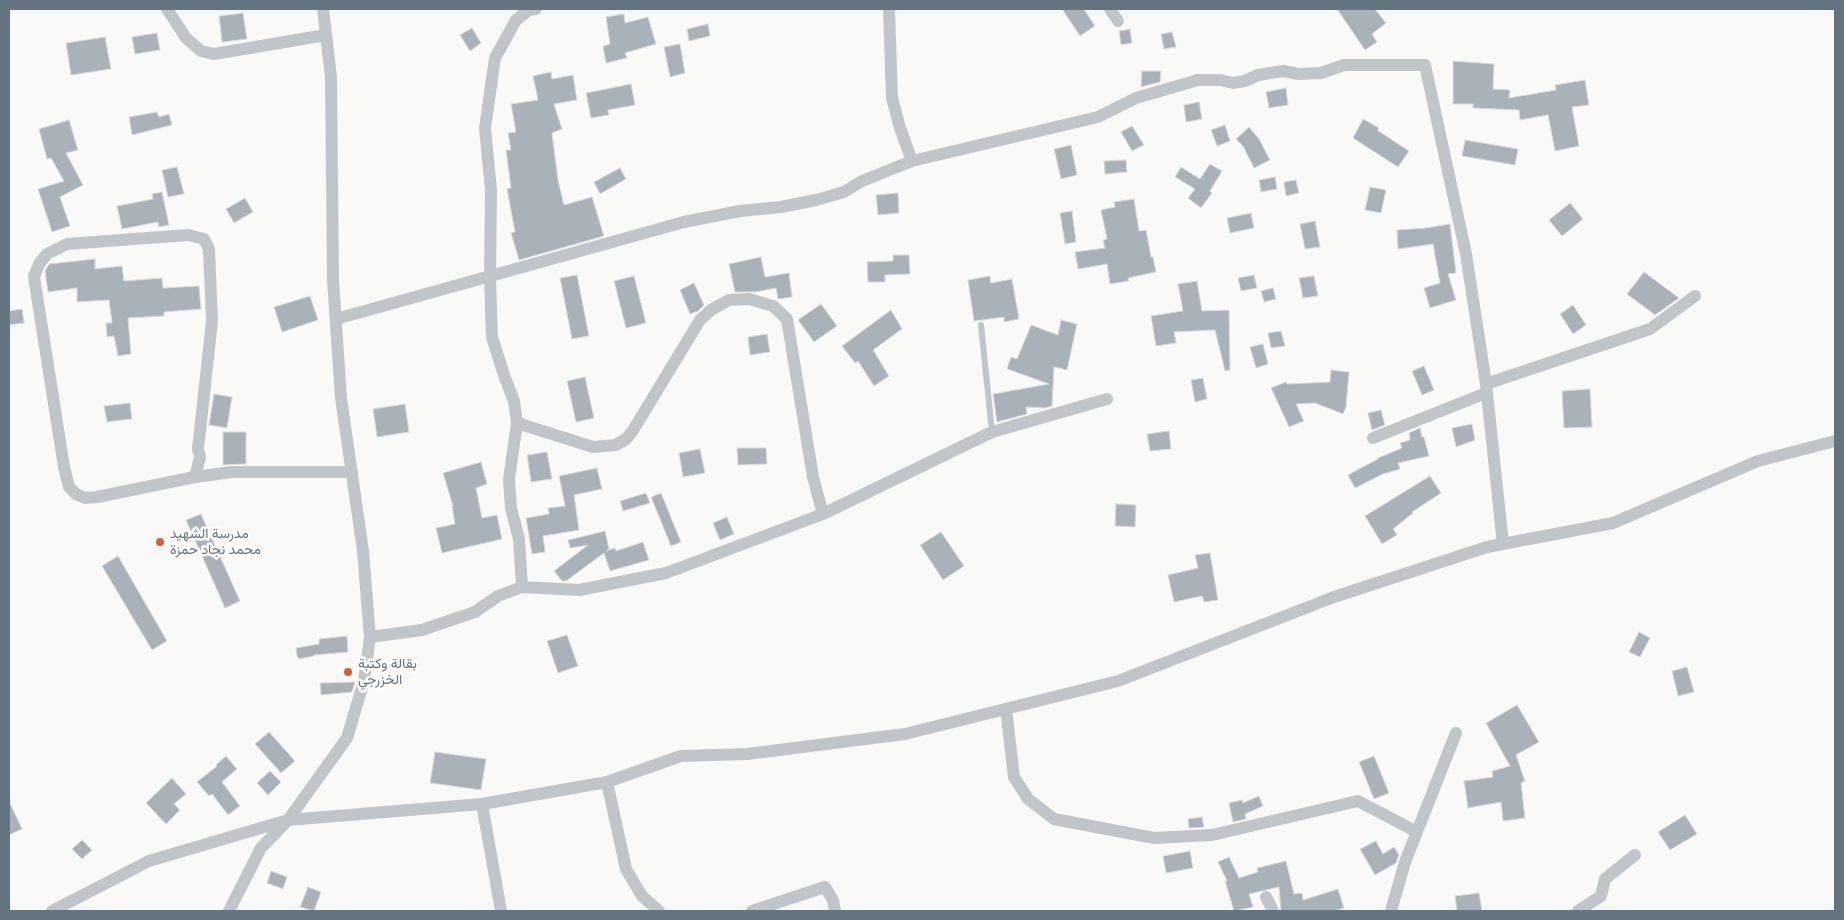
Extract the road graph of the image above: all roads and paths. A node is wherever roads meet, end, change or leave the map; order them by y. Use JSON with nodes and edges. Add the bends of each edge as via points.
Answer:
{"nodes":[{"id":1,"x":167,"y":9,"type":"edge"},
{"id":2,"x":323,"y":9,"type":"edge"},
{"id":3,"x":536,"y":9,"type":"edge"},
{"id":4,"x":890,"y":9,"type":"edge"},
{"id":5,"x":1110,"y":9,"type":"edge"},
{"id":6,"x":514,"y":15,"type":"edge"},
{"id":7,"x":1118,"y":21,"type":"dead end"},
{"id":8,"x":326,"y":35,"type":"junction"},
{"id":9,"x":912,"y":161,"type":"junction"},
{"id":10,"x":490,"y":277,"type":"junction"},
{"id":11,"x":1695,"y":296,"type":"dead end"},
{"id":12,"x":336,"y":319,"type":"junction"},
{"id":13,"x":981,"y":325,"type":"dead end"},
{"id":14,"x":1486,"y":389,"type":"junction"},
{"id":15,"x":1107,"y":399,"type":"dead end"},
{"id":16,"x":517,"y":423,"type":"junction"},
{"id":17,"x":992,"y":432,"type":"junction"},
{"id":18,"x":1373,"y":438,"type":"dead end"},
{"id":19,"x":1835,"y":441,"type":"edge"},
{"id":20,"x":352,"y":472,"type":"junction"},
{"id":21,"x":195,"y":476,"type":"junction"},
{"id":22,"x":823,"y":514,"type":"junction"},
{"id":23,"x":1503,"y":544,"type":"junction"},
{"id":24,"x":522,"y":587,"type":"junction"},
{"id":25,"x":370,"y":637,"type":"junction"},
{"id":26,"x":1006,"y":709,"type":"junction"},
{"id":27,"x":1456,"y":732,"type":"dead end"},
{"id":28,"x":607,"y":782,"type":"junction"},
{"id":29,"x":482,"y":804,"type":"junction"},
{"id":30,"x":288,"y":820,"type":"junction"},
{"id":31,"x":1417,"y":832,"type":"junction"},
{"id":32,"x":1635,"y":855,"type":"dead end"},
{"id":33,"x":1266,"y":897,"type":"dead end"},
{"id":34,"x":52,"y":911,"type":"edge"},
{"id":35,"x":229,"y":911,"type":"edge"},
{"id":36,"x":502,"y":911,"type":"edge"},
{"id":37,"x":659,"y":911,"type":"edge"},
{"id":38,"x":752,"y":911,"type":"edge"},
{"id":39,"x":835,"y":911,"type":"edge"},
{"id":40,"x":1273,"y":911,"type":"edge"},
{"id":41,"x":1391,"y":911,"type":"edge"},
{"id":42,"x":1578,"y":911,"type":"edge"}],
"edges":[{"from":1,"to":8,"type":"street","via":[[186,38],[201,51],[214,54]]},
{"from":2,"to":8,"type":"street"},
{"from":3,"to":6,"type":"street"},
{"from":4,"to":9,"type":"street","via":[[892,98]]},
{"from":5,"to":7,"type":"street"},
{"from":6,"to":10,"type":"street","via":[[495,58],[486,128],[491,190]]},
{"from":8,"to":12,"type":"street","via":[[331,77]]},
{"from":9,"to":10,"type":"street","via":[[862,181],[844,192],[816,200],[684,222]]},
{"from":9,"to":14,"type":"street","via":[[1098,116],[1136,98],[1198,80],[1233,83],[1283,71],[1321,74],[1344,65],[1424,65],[1466,254]]},
{"from":10,"to":12,"type":"street"},
{"from":10,"to":16,"type":"street","via":[[492,337],[514,401]]},
{"from":11,"to":14,"type":"street","via":[[1650,329]]},
{"from":12,"to":20,"type":"street","via":[[341,398]]},
{"from":13,"to":17,"type":"lane"},
{"from":14,"to":18,"type":"street"},
{"from":14,"to":23,"type":"street"},
{"from":15,"to":17,"type":"street"},
{"from":16,"to":22,"type":"street","via":[[593,447],[616,445],[632,432],[700,320],[711,310],[729,300],[749,299],[773,306],[787,319],[813,477]]},
{"from":16,"to":24,"type":"street","via":[[509,479],[511,508],[519,539]]},
{"from":17,"to":22,"type":"street"},
{"from":19,"to":23,"type":"street","via":[[1758,461],[1613,523]]},
{"from":20,"to":21,"type":"street","via":[[232,472]]},
{"from":20,"to":25,"type":"street"},
{"from":21,"to":21,"type":"street","via":[[200,458],[198,448],[212,321],[209,250],[204,239],[188,235],[67,244],[47,254],[38,264],[34,277],[69,487],[85,498],[97,498]]},
{"from":22,"to":24,"type":"street","via":[[666,573],[579,590]]},
{"from":23,"to":26,"type":"street","via":[[1334,596],[1118,681]]},
{"from":24,"to":25,"type":"street","via":[[498,596],[475,612],[422,630]]},
{"from":25,"to":30,"type":"street","via":[[364,681],[347,738]]},
{"from":26,"to":28,"type":"street","via":[[905,734],[747,754],[681,756]]},
{"from":26,"to":31,"type":"street","via":[[1014,777],[1028,799],[1054,819],[1154,838],[1212,836],[1358,801]]},
{"from":27,"to":31,"type":"street"},
{"from":28,"to":29,"type":"street"},
{"from":28,"to":37,"type":"street","via":[[626,869],[642,896]]},
{"from":29,"to":30,"type":"street"},
{"from":29,"to":36,"type":"street"},
{"from":30,"to":34,"type":"street","via":[[150,861]]},
{"from":30,"to":35,"type":"street","via":[[261,848]]},
{"from":31,"to":41,"type":"street"},
{"from":32,"to":42,"type":"street","via":[[1605,879],[1601,896]]},
{"from":33,"to":40,"type":"street"},
{"from":38,"to":39,"type":"street","via":[[825,887]]}]}
